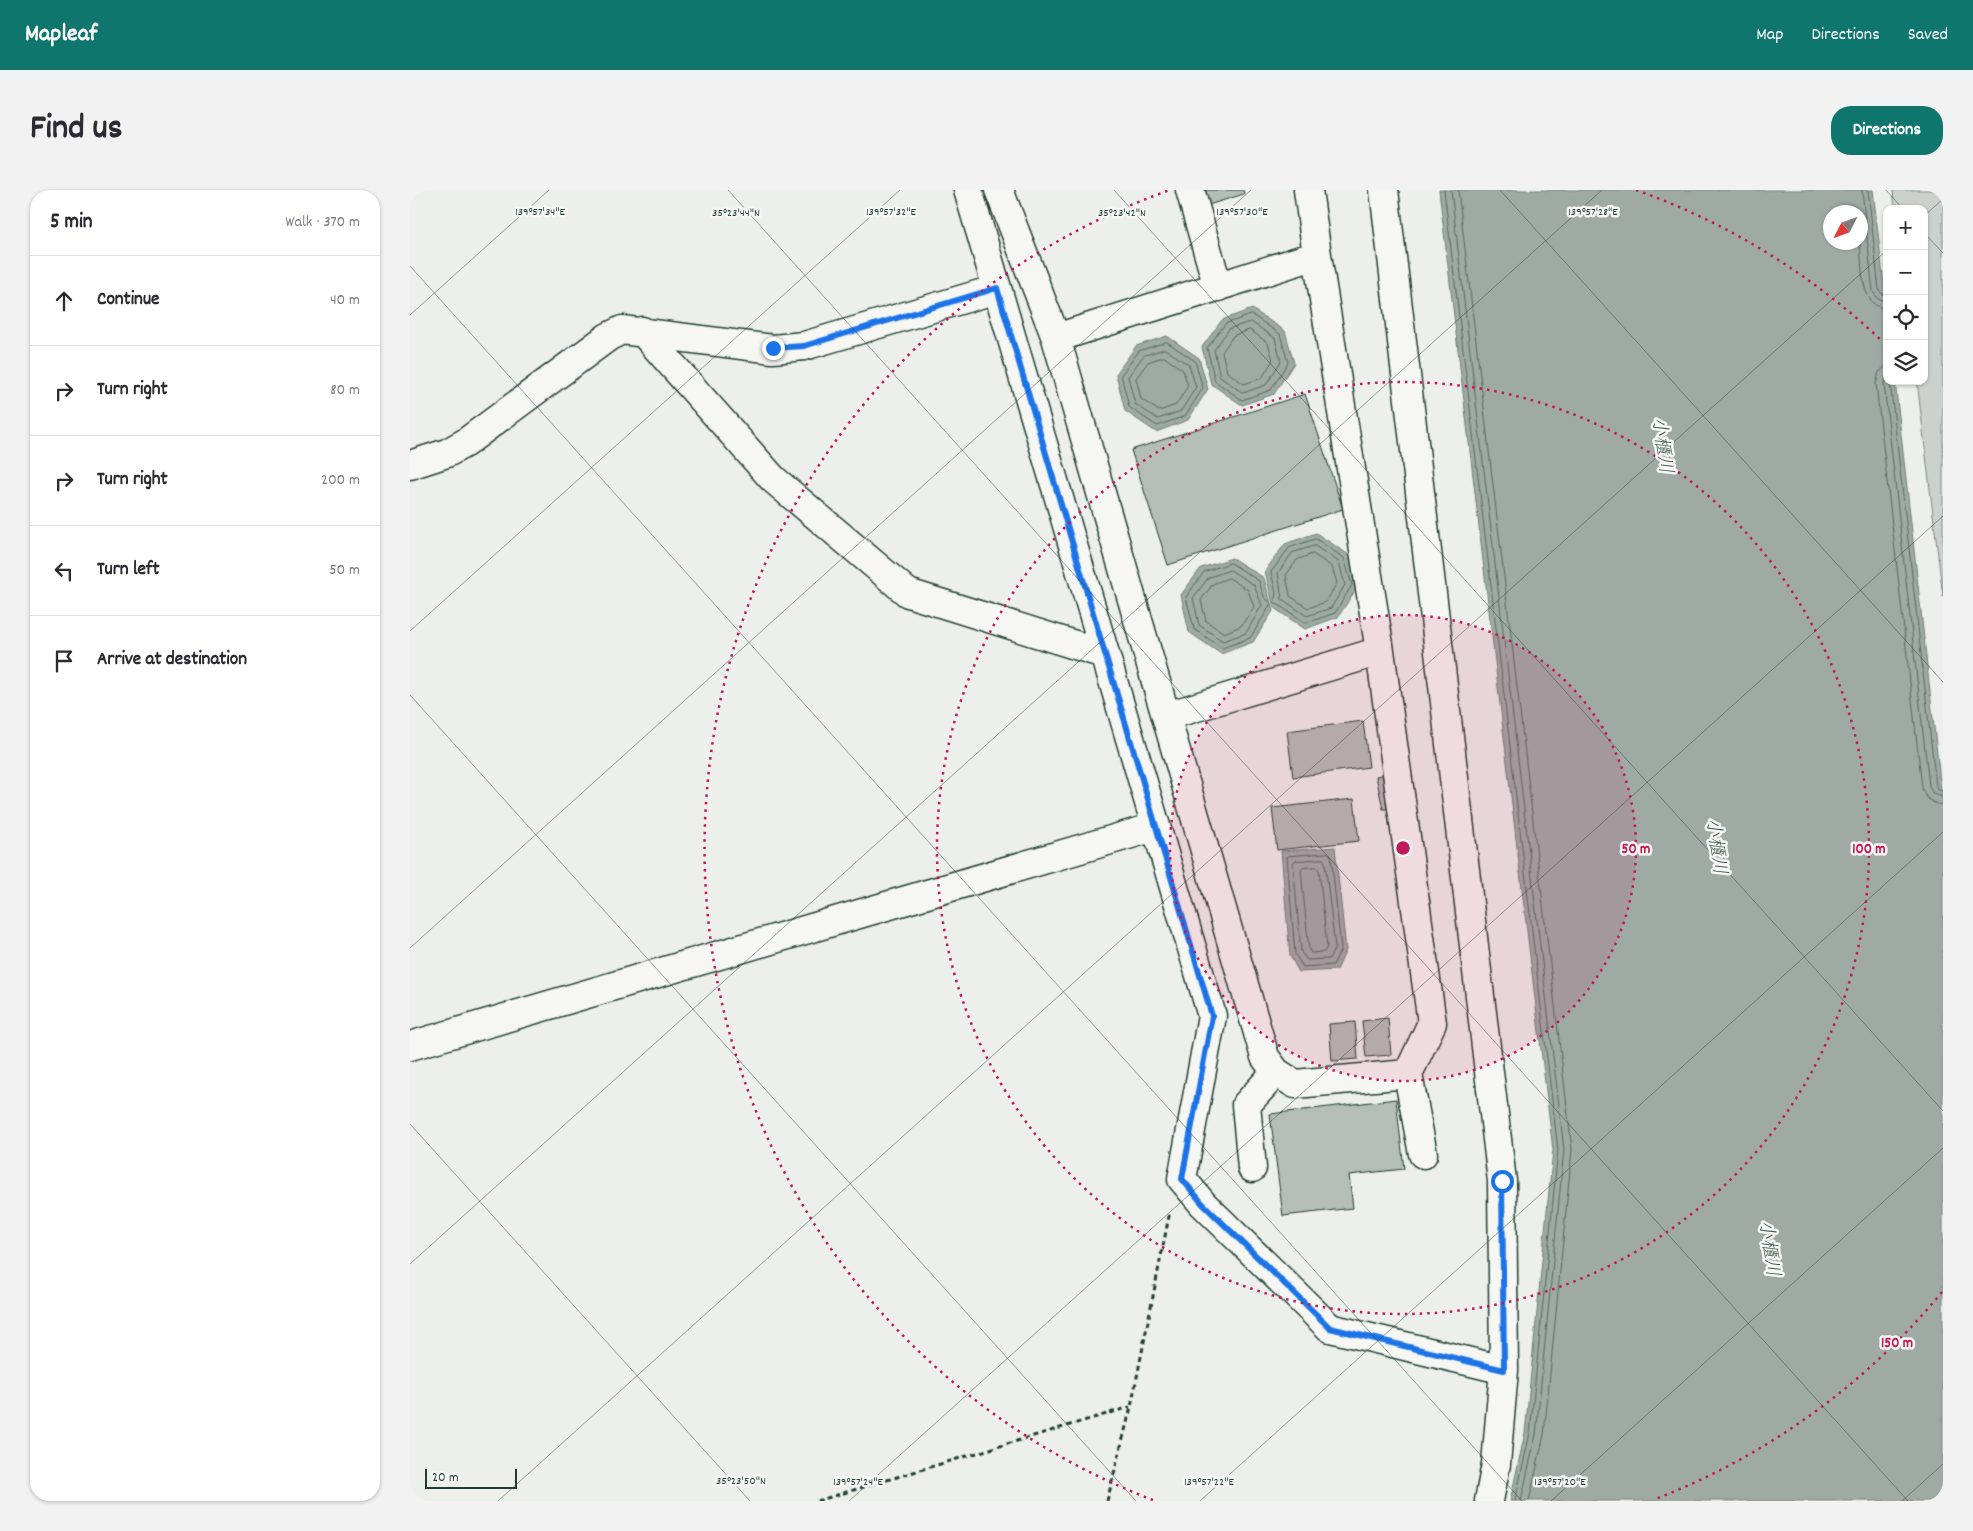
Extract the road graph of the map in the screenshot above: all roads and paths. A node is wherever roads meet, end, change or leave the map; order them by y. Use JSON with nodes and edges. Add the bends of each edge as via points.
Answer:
{"nodes":[{"id":1,"x":968,"y":190,"type":"edge"},
{"id":2,"x":999,"y":190,"type":"edge"},
{"id":3,"x":1190,"y":190,"type":"edge"},
{"id":4,"x":1308,"y":190,"type":"edge"},
{"id":5,"x":1384,"y":190,"type":"edge"},
{"id":6,"x":1317,"y":256,"type":"junction"},
{"id":7,"x":1218,"y":287,"type":"junction"},
{"id":8,"x":997,"y":288,"type":"junction"},
{"id":9,"x":642,"y":331,"type":"junction"},
{"id":10,"x":1056,"y":338,"type":"junction"},
{"id":11,"x":410,"y":465,"type":"edge"},
{"id":12,"x":1380,"y":651,"type":"junction"},
{"id":13,"x":1104,"y":654,"type":"junction"},
{"id":14,"x":1167,"y":716,"type":"junction"},
{"id":15,"x":1155,"y":827,"type":"junction"},
{"id":16,"x":410,"y":1046,"type":"edge"},
{"id":17,"x":1276,"y":1072,"type":"junction"},
{"id":18,"x":1408,"y":1074,"type":"junction"},
{"id":19,"x":1423,"y":1154,"type":"dead end"},
{"id":20,"x":1252,"y":1168,"type":"dead end"},
{"id":21,"x":1182,"y":1179,"type":"junction"},
{"id":22,"x":1504,"y":1370,"type":"junction"},
{"id":23,"x":1131,"y":1407,"type":"junction"},
{"id":24,"x":817,"y":1501,"type":"edge"},
{"id":25,"x":1107,"y":1501,"type":"edge"},
{"id":26,"x":1489,"y":1501,"type":"edge"}],
"edges":[{"from":1,"to":8,"type":"street"},
{"from":2,"to":10,"type":"street"},
{"from":3,"to":7,"type":"street"},
{"from":4,"to":6,"type":"street"},
{"from":5,"to":22,"type":"street","via":[[1502,1181]]},
{"from":6,"to":7,"type":"street"},
{"from":6,"to":12,"type":"street"},
{"from":7,"to":10,"type":"street"},
{"from":8,"to":9,"type":"street","via":[[804,346],[773,348]]},
{"from":8,"to":13,"type":"street"},
{"from":9,"to":11,"type":"street","via":[[622,330],[608,337],[465,443],[447,453]]},
{"from":9,"to":13,"type":"street","via":[[773,479],[908,593]]},
{"from":10,"to":14,"type":"street"},
{"from":12,"to":14,"type":"street"},
{"from":12,"to":18,"type":"street","via":[[1432,1023]]},
{"from":13,"to":15,"type":"street"},
{"from":14,"to":17,"type":"street","via":[[1265,1057]]},
{"from":15,"to":16,"type":"street"},
{"from":15,"to":21,"type":"street","via":[[1212,1016]]},
{"from":17,"to":18,"type":"street","via":[[1295,1084]]},
{"from":17,"to":20,"type":"street","via":[[1246,1105]]},
{"from":18,"to":19,"type":"street"},
{"from":21,"to":22,"type":"street","via":[[1203,1204],[1330,1328]]},
{"from":21,"to":23,"type":"path","via":[[1169,1214]]},
{"from":22,"to":26,"type":"street","via":[[1496,1464]]},
{"from":23,"to":24,"type":"path"},
{"from":23,"to":25,"type":"path"}]}
